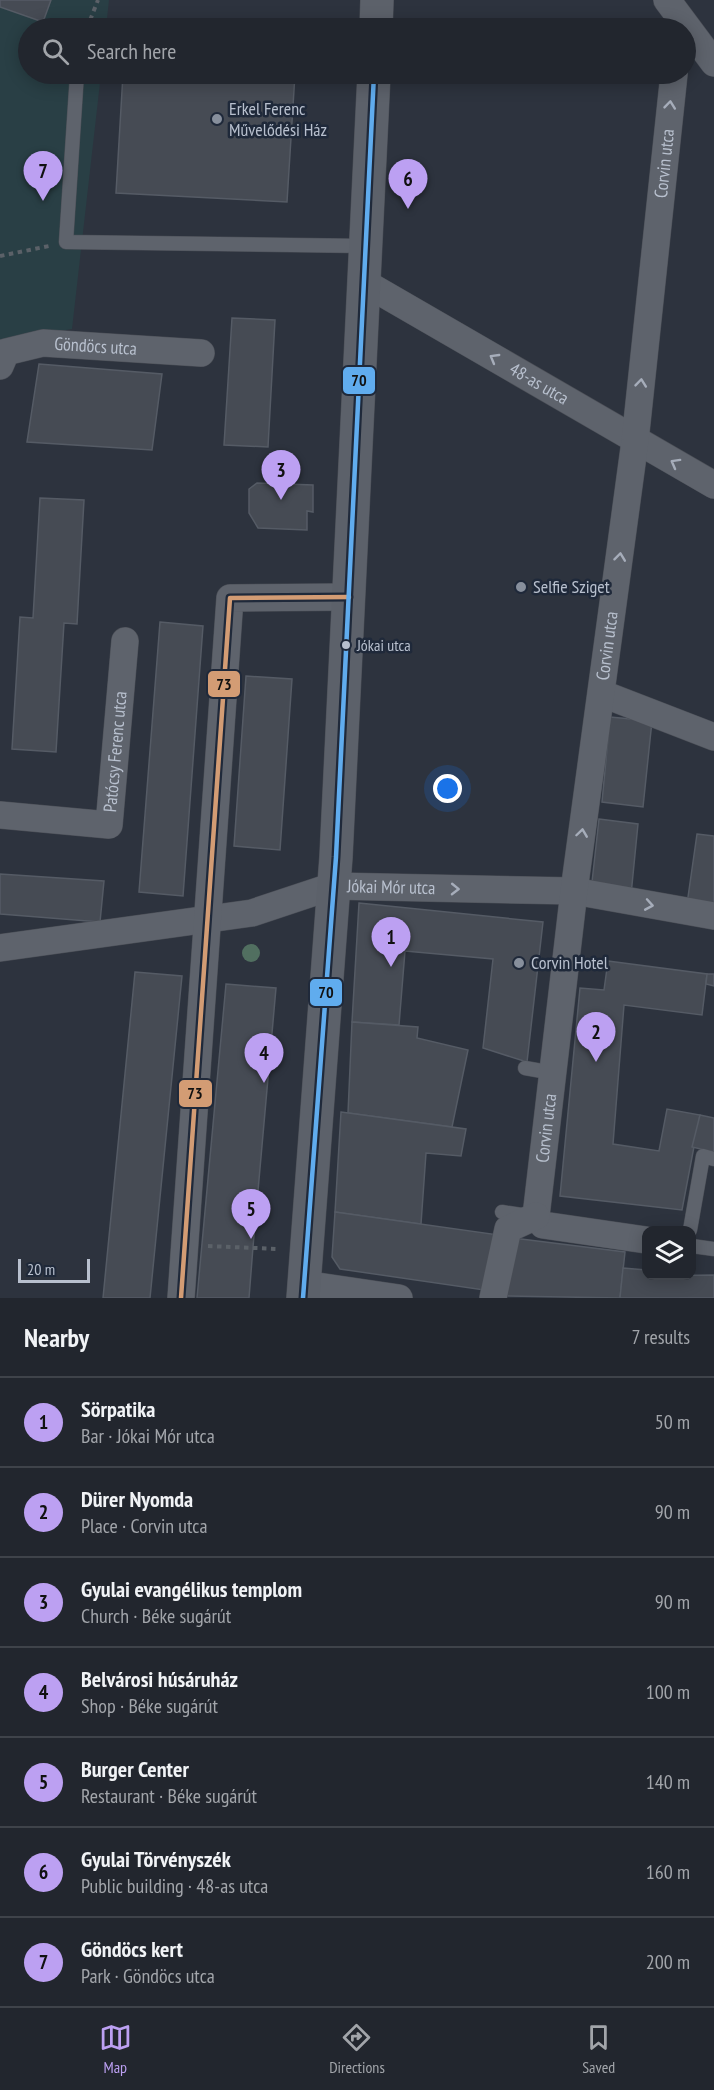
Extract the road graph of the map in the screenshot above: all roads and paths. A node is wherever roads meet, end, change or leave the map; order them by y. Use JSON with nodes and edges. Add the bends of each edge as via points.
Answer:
{"nodes":[{"id":1,"x":98,"y":0,"type":"edge"},
{"id":2,"x":377,"y":0,"type":"edge"},
{"id":3,"x":91,"y":18,"type":"edge"},
{"id":4,"x":376,"y":18,"type":"edge"},
{"id":5,"x":696,"y":37,"type":"edge"},
{"id":6,"x":714,"y":63,"type":"edge"},
{"id":7,"x":75,"y":84,"type":"edge"},
{"id":8,"x":374,"y":84,"type":"edge"},
{"id":9,"x":673,"y":84,"type":"edge"},
{"id":10,"x":66,"y":242,"type":"junction"},
{"id":11,"x":366,"y":246,"type":"junction"},
{"id":12,"x":0,"y":256,"type":"edge"},
{"id":13,"x":365,"y":283,"type":"junction"},
{"id":14,"x":201,"y":353,"type":"dead end"},
{"id":15,"x":0,"y":366,"type":"edge"},
{"id":16,"x":635,"y":441,"type":"junction"},
{"id":17,"x":714,"y":485,"type":"edge"},
{"id":18,"x":349,"y":597,"type":"junction"},
{"id":19,"x":125,"y":640,"type":"dead end"},
{"id":20,"x":603,"y":694,"type":"junction"},
{"id":21,"x":714,"y":737,"type":"edge"},
{"id":22,"x":0,"y":815,"type":"edge"},
{"id":23,"x":333,"y":886,"type":"junction"},
{"id":24,"x":574,"y":891,"type":"junction"},
{"id":25,"x":714,"y":916,"type":"edge"},
{"id":26,"x":207,"y":919,"type":"junction"},
{"id":27,"x":0,"y":948,"type":"edge"},
{"id":28,"x":525,"y":1068,"type":"dead end"},
{"id":29,"x":553,"y":1073,"type":"junction"},
{"id":30,"x":714,"y":1159,"type":"edge"},
{"id":31,"x":502,"y":1212,"type":"dead end"},
{"id":32,"x":536,"y":1216,"type":"junction"},
{"id":33,"x":691,"y":1226,"type":"edge"},
{"id":34,"x":642,"y":1239,"type":"edge"},
{"id":35,"x":184,"y":1245,"type":"junction"},
{"id":36,"x":696,"y":1247,"type":"edge"},
{"id":37,"x":281,"y":1249,"type":"dead end"},
{"id":38,"x":714,"y":1249,"type":"edge"},
{"id":39,"x":303,"y":1291,"type":"edge"},
{"id":40,"x":181,"y":1298,"type":"edge"},
{"id":41,"x":399,"y":1298,"type":"edge"},
{"id":42,"x":493,"y":1298,"type":"edge"}],
"edges":[{"from":1,"to":3,"type":"path"},
{"from":2,"to":4,"type":"street"},
{"from":5,"to":6,"type":"street"},
{"from":7,"to":10,"type":"lane"},
{"from":8,"to":11,"type":"street"},
{"from":16,"to":9,"type":"street","name":"Corvin utca","one_way":true},
{"from":10,"to":11,"type":"lane"},
{"from":10,"to":12,"type":"path"},
{"from":11,"to":13,"type":"street"},
{"from":16,"to":13,"type":"street","name":"48-as utca","one_way":true},
{"from":13,"to":18,"type":"street"},
{"from":14,"to":15,"type":"street","name":"Göndöcs utca","via":[[43,343],[6,352]]},
{"from":17,"to":16,"type":"street","name":"48-as utca","one_way":true},
{"from":20,"to":16,"type":"street","name":"Corvin utca","one_way":true},
{"from":18,"to":23,"type":"street"},
{"from":18,"to":26,"type":"street","via":[[230,598]]},
{"from":19,"to":22,"type":"street","name":"Patócsy Ferenc utca","via":[[109,825]]},
{"from":20,"to":21,"type":"street"},
{"from":24,"to":20,"type":"street","name":"Corvin utca","one_way":true},
{"from":23,"to":24,"type":"street","name":"Jókai Mór utca","one_way":true},
{"from":23,"to":26,"type":"street","name":"Jókai Mór utca","via":[[252,913]]},
{"from":23,"to":39,"type":"street"},
{"from":24,"to":25,"type":"street","name":"Jókai Mór utca","one_way":true},
{"from":24,"to":29,"type":"street","name":"Corvin utca"},
{"from":26,"to":27,"type":"street","name":"Jókai Mór utca"},
{"from":26,"to":35,"type":"street"},
{"from":28,"to":29,"type":"lane"},
{"from":29,"to":32,"type":"street","name":"Corvin utca"},
{"from":30,"to":33,"type":"lane","via":[[703,1156]]},
{"from":31,"to":32,"type":"lane"},
{"from":32,"to":34,"type":"street","via":[[543,1224]]},
{"from":32,"to":42,"type":"street","via":[[508,1229]]},
{"from":35,"to":37,"type":"path"},
{"from":35,"to":40,"type":"street"},
{"from":36,"to":38,"type":"lane"},
{"from":39,"to":41,"type":"street"}]}
